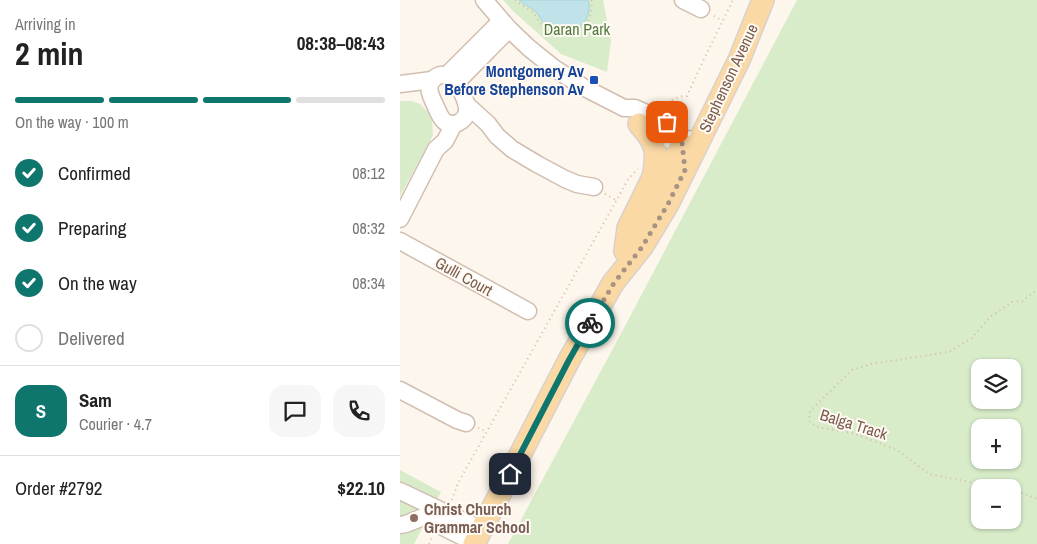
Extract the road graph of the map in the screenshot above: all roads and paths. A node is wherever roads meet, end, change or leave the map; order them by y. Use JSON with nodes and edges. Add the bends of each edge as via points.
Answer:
{"nodes":[{"id":1,"x":484,"y":0,"type":"edge"},
{"id":2,"x":515,"y":0,"type":"edge"},
{"id":3,"x":591,"y":0,"type":"edge"},
{"id":4,"x":683,"y":0,"type":"edge"},
{"id":5,"x":733,"y":0,"type":"edge"},
{"id":6,"x":753,"y":0,"type":"edge"},
{"id":7,"x":763,"y":0,"type":"edge"},
{"id":8,"x":705,"y":11,"type":"joint"},
{"id":9,"x":722,"y":20,"type":"junction"},
{"id":10,"x":505,"y":25,"type":"junction"},
{"id":11,"x":739,"y":60,"type":"junction"},
{"id":12,"x":441,"y":83,"type":"junction"},
{"id":13,"x":400,"y":84,"type":"edge"},
{"id":14,"x":400,"y":90,"type":"edge"},
{"id":15,"x":467,"y":105,"type":"junction"},
{"id":16,"x":624,"y":108,"type":"junction"},
{"id":17,"x":661,"y":110,"type":"dead end"},
{"id":18,"x":452,"y":121,"type":"junction"},
{"id":19,"x":640,"y":124,"type":"junction"},
{"id":20,"x":497,"y":136,"type":"junction"},
{"id":21,"x":682,"y":143,"type":"junction"},
{"id":22,"x":639,"y":167,"type":"dead end"},
{"id":23,"x":685,"y":170,"type":"junction"},
{"id":24,"x":594,"y":187,"type":"dead end"},
{"id":25,"x":400,"y":219,"type":"edge"},
{"id":26,"x":400,"y":241,"type":"edge"},
{"id":27,"x":626,"y":251,"type":"junction"},
{"id":28,"x":614,"y":283,"type":"junction"},
{"id":29,"x":1037,"y":290,"type":"edge"},
{"id":30,"x":528,"y":311,"type":"dead end"},
{"id":31,"x":400,"y":390,"type":"edge"},
{"id":32,"x":466,"y":422,"type":"dead end"},
{"id":33,"x":971,"y":482,"type":"edge"},
{"id":34,"x":400,"y":491,"type":"edge"},
{"id":35,"x":1021,"y":492,"type":"edge"},
{"id":36,"x":1037,"y":499,"type":"edge"},
{"id":37,"x":452,"y":501,"type":"dead end"},
{"id":38,"x":400,"y":525,"type":"edge"},
{"id":39,"x":477,"y":539,"type":"edge"}],
"edges":[{"from":1,"to":10,"type":"street"},
{"from":2,"to":3,"type":"path","via":[[532,11],[549,31],[562,36],[576,32],[586,24],[592,11]]},
{"from":4,"to":8,"type":"street"},
{"from":5,"to":9,"type":"path"},
{"from":6,"to":21,"type":"main road","name":"Stephenson Avenue"},
{"from":7,"to":11,"type":"main road","name":"Stephenson Avenue"},
{"from":8,"to":9,"type":"path"},
{"from":9,"to":17,"type":"path","via":[[688,96],[671,100]]},
{"from":10,"to":12,"type":"street"},
{"from":10,"to":16,"type":"street","via":[[554,68],[582,87]]},
{"from":11,"to":21,"type":"street","via":[[702,128]]},
{"from":11,"to":23,"type":"main road","name":"Stephenson Avenue"},
{"from":12,"to":13,"type":"street","via":[[424,80]]},
{"from":12,"to":14,"type":"street","via":[[420,94]]},
{"from":12,"to":15,"type":"street"},
{"from":12,"to":18,"type":"street"},
{"from":15,"to":18,"type":"street","via":[[465,117]]},
{"from":15,"to":20,"type":"street"},
{"from":16,"to":19,"type":"street","via":[[630,119]]},
{"from":16,"to":21,"type":"street","via":[[635,108],[677,127]]},
{"from":18,"to":20,"type":"street","via":[[469,123]]},
{"from":18,"to":25,"type":"street","via":[[445,141],[436,149]]},
{"from":19,"to":21,"type":"street"},
{"from":19,"to":27,"type":"main road","via":[[654,144],[655,168],[654,177],[628,228]]},
{"from":20,"to":24,"type":"street","via":[[512,149],[558,175],[577,184]]},
{"from":21,"to":23,"type":"street"},
{"from":21,"to":27,"type":"main road","name":"Stephenson Avenue"},
{"from":22,"to":37,"type":"path","via":[[628,178],[458,483]]},
{"from":23,"to":28,"type":"main road","name":"Stephenson Avenue","via":[[642,247]]},
{"from":26,"to":30,"type":"street","name":"Gulli Court"},
{"from":27,"to":28,"type":"main road","name":"Stephenson Avenue"},
{"from":28,"to":39,"type":"main road","name":"Stephenson Avenue","via":[[569,360]]},
{"from":29,"to":33,"type":"path","name":"Balga Track","via":[[990,317],[972,338],[949,352],[852,370],[810,410],[809,421],[817,427],[853,433],[897,450],[929,474]]},
{"from":31,"to":32,"type":"street"},
{"from":34,"to":39,"type":"street"},
{"from":35,"to":36,"type":"path","name":"Balga Track"},
{"from":38,"to":39,"type":"street","via":[[423,517]]}]}
